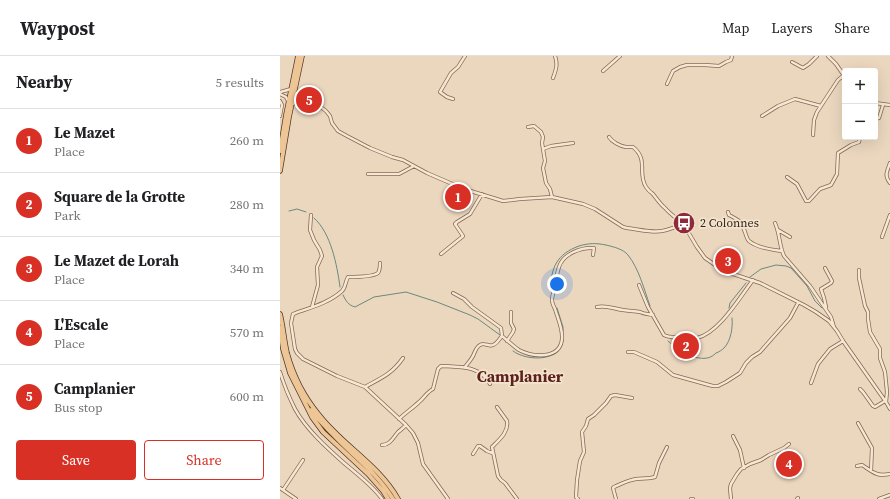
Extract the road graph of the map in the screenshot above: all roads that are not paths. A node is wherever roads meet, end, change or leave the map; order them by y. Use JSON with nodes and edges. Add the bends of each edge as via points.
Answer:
{"nodes":[{"id":1,"x":298,"y":56,"type":"edge"},
{"id":2,"x":302,"y":56,"type":"edge"},
{"id":3,"x":465,"y":56,"type":"edge"},
{"id":4,"x":555,"y":56,"type":"edge"},
{"id":5,"x":620,"y":56,"type":"edge"},
{"id":6,"x":732,"y":56,"type":"edge"},
{"id":7,"x":817,"y":56,"type":"edge"},
{"id":8,"x":828,"y":56,"type":"edge"},
{"id":9,"x":792,"y":62,"type":"dead end"},
{"id":10,"x":603,"y":71,"type":"dead end"},
{"id":11,"x":842,"y":73,"type":"edge"},
{"id":12,"x":842,"y":77,"type":"edge"},
{"id":13,"x":553,"y":78,"type":"dead end"},
{"id":14,"x":667,"y":84,"type":"dead end"},
{"id":15,"x":292,"y":90,"type":"junction"},
{"id":16,"x":280,"y":93,"type":"edge"},
{"id":17,"x":453,"y":99,"type":"dead end"},
{"id":18,"x":280,"y":101,"type":"edge"},
{"id":19,"x":304,"y":101,"type":"junction"},
{"id":20,"x":290,"y":103,"type":"junction"},
{"id":21,"x":878,"y":104,"type":"edge"},
{"id":22,"x":883,"y":105,"type":"junction"},
{"id":23,"x":890,"y":105,"type":"edge"},
{"id":24,"x":821,"y":106,"type":"junction"},
{"id":25,"x":280,"y":116,"type":"edge"},
{"id":26,"x":762,"y":116,"type":"dead end"},
{"id":27,"x":878,"y":118,"type":"edge"},
{"id":28,"x":528,"y":127,"type":"dead end"},
{"id":29,"x":813,"y":135,"type":"dead end"},
{"id":30,"x":609,"y":137,"type":"dead end"},
{"id":31,"x":859,"y":140,"type":"edge"},
{"id":32,"x":573,"y":142,"type":"dead end"},
{"id":33,"x":542,"y":149,"type":"junction"},
{"id":34,"x":280,"y":151,"type":"edge"},
{"id":35,"x":890,"y":163,"type":"edge"},
{"id":36,"x":414,"y":166,"type":"junction"},
{"id":37,"x":280,"y":171,"type":"edge"},
{"id":38,"x":368,"y":174,"type":"dead end"},
{"id":39,"x":787,"y":176,"type":"dead end"},
{"id":40,"x":890,"y":183,"type":"edge"},
{"id":41,"x":482,"y":194,"type":"junction"},
{"id":42,"x":552,"y":197,"type":"junction"},
{"id":43,"x":728,"y":212,"type":"dead end"},
{"id":44,"x":311,"y":215,"type":"dead end"},
{"id":45,"x":890,"y":215,"type":"edge"},
{"id":46,"x":775,"y":223,"type":"dead end"},
{"id":47,"x":684,"y":225,"type":"junction"},
{"id":48,"x":778,"y":230,"type":"junction"},
{"id":49,"x":790,"y":237,"type":"dead end"},
{"id":50,"x":882,"y":237,"type":"dead end"},
{"id":51,"x":782,"y":252,"type":"junction"},
{"id":52,"x":441,"y":254,"type":"dead end"},
{"id":53,"x":593,"y":255,"type":"dead end"},
{"id":54,"x":380,"y":263,"type":"dead end"},
{"id":55,"x":825,"y":268,"type":"dead end"},
{"id":56,"x":859,"y":270,"type":"dead end"},
{"id":57,"x":753,"y":280,"type":"junction"},
{"id":58,"x":639,"y":285,"type":"dead end"},
{"id":59,"x":453,"y":293,"type":"dead end"},
{"id":60,"x":798,"y":303,"type":"junction"},
{"id":61,"x":311,"y":307,"type":"junction"},
{"id":62,"x":597,"y":307,"type":"dead end"},
{"id":63,"x":827,"y":311,"type":"junction"},
{"id":64,"x":511,"y":312,"type":"dead end"},
{"id":65,"x":280,"y":314,"type":"edge"},
{"id":66,"x":653,"y":315,"type":"junction"},
{"id":67,"x":825,"y":318,"type":"junction"},
{"id":68,"x":829,"y":321,"type":"junction"},
{"id":69,"x":280,"y":326,"type":"edge"},
{"id":70,"x":835,"y":328,"type":"junction"},
{"id":71,"x":501,"y":337,"type":"junction"},
{"id":72,"x":507,"y":341,"type":"junction"},
{"id":73,"x":843,"y":341,"type":"junction"},
{"id":74,"x":628,"y":352,"type":"dead end"},
{"id":75,"x":403,"y":358,"type":"dead end"},
{"id":76,"x":465,"y":367,"type":"junction"},
{"id":77,"x":280,"y":372,"type":"edge"},
{"id":78,"x":812,"y":383,"type":"dead end"},
{"id":79,"x":490,"y":384,"type":"dead end"},
{"id":80,"x":365,"y":387,"type":"junction"},
{"id":81,"x":860,"y":389,"type":"dead end"},
{"id":82,"x":632,"y":398,"type":"dead end"},
{"id":83,"x":885,"y":401,"type":"junction"},
{"id":84,"x":307,"y":405,"type":"junction"},
{"id":85,"x":497,"y":407,"type":"dead end"},
{"id":86,"x":890,"y":409,"type":"edge"},
{"id":87,"x":398,"y":419,"type":"junction"},
{"id":88,"x":858,"y":423,"type":"dead end"},
{"id":89,"x":406,"y":425,"type":"junction"},
{"id":90,"x":733,"y":436,"type":"dead end"},
{"id":91,"x":789,"y":444,"type":"dead end"},
{"id":92,"x":382,"y":445,"type":"dead end"},
{"id":93,"x":667,"y":447,"type":"dead end"},
{"id":94,"x":492,"y":453,"type":"junction"},
{"id":95,"x":473,"y":454,"type":"dead end"},
{"id":96,"x":303,"y":460,"type":"dead end"},
{"id":97,"x":857,"y":466,"type":"dead end"},
{"id":98,"x":744,"y":468,"type":"junction"},
{"id":99,"x":871,"y":471,"type":"junction"},
{"id":100,"x":890,"y":474,"type":"edge"},
{"id":101,"x":282,"y":490,"type":"edge"},
{"id":102,"x":890,"y":495,"type":"edge"},
{"id":103,"x":296,"y":499,"type":"edge"},
{"id":104,"x":382,"y":499,"type":"edge"},
{"id":105,"x":388,"y":499,"type":"edge"},
{"id":106,"x":393,"y":499,"type":"edge"},
{"id":107,"x":398,"y":499,"type":"edge"},
{"id":108,"x":447,"y":499,"type":"edge"},
{"id":109,"x":516,"y":499,"type":"edge"},
{"id":110,"x":578,"y":499,"type":"edge"},
{"id":111,"x":616,"y":499,"type":"edge"},
{"id":112,"x":731,"y":499,"type":"edge"},
{"id":113,"x":879,"y":499,"type":"edge"}],
"edges":[{"from":1,"to":15,"type":"main road"},
{"from":2,"to":15,"type":"main road"},
{"from":3,"to":17,"type":"street","via":[[440,92]]},
{"from":4,"to":13,"type":"street","via":[[557,69]]},
{"from":5,"to":10,"type":"street"},
{"from":6,"to":14,"type":"street","via":[[731,60],[718,66],[699,65],[673,70]]},
{"from":7,"to":9,"type":"street","via":[[803,68]]},
{"from":8,"to":11,"type":"street"},
{"from":12,"to":24,"type":"street"},
{"from":15,"to":16,"type":"street"},
{"from":15,"to":19,"type":"street"},
{"from":15,"to":20,"type":"main road"},
{"from":16,"to":20,"type":"street"},
{"from":18,"to":25,"type":"street"},
{"from":19,"to":20,"type":"street"},
{"from":19,"to":36,"type":"street","via":[[326,111],[338,131],[370,148]]},
{"from":20,"to":34,"type":"main road"},
{"from":20,"to":37,"type":"main road"},
{"from":21,"to":22,"type":"street"},
{"from":22,"to":23,"type":"street"},
{"from":22,"to":27,"type":"street"},
{"from":24,"to":26,"type":"street","via":[[795,99]]},
{"from":24,"to":29,"type":"street","via":[[814,120]]},
{"from":28,"to":33,"type":"street","via":[[534,126],[541,132]]},
{"from":30,"to":47,"type":"street","via":[[614,142],[636,149],[642,160],[645,186]]},
{"from":31,"to":39,"type":"street","via":[[838,153],[837,174],[831,185],[820,189],[809,200],[806,201],[797,184]]},
{"from":32,"to":33,"type":"street"},
{"from":33,"to":42,"type":"street","via":[[546,183]]},
{"from":35,"to":40,"type":"street","via":[[886,174]]},
{"from":36,"to":38,"type":"street","via":[[399,174]]},
{"from":36,"to":41,"type":"street","via":[[464,189]]},
{"from":41,"to":42,"type":"street","via":[[503,201]]},
{"from":41,"to":52,"type":"street","via":[[470,214],[455,224],[463,236]]},
{"from":42,"to":47,"type":"street","via":[[595,209],[626,228],[660,232]]},
{"from":43,"to":51,"type":"street","via":[[742,224],[750,242]]},
{"from":44,"to":61,"type":"street","via":[[310,230],[322,256],[317,268],[318,285]]},
{"from":45,"to":50,"type":"street"},
{"from":46,"to":48,"type":"street"},
{"from":47,"to":57,"type":"street","via":[[705,258],[730,274]]},
{"from":48,"to":49,"type":"street"},
{"from":48,"to":51,"type":"street"},
{"from":51,"to":63,"type":"street"},
{"from":53,"to":72,"type":"street","via":[[594,248],[586,247],[565,257],[559,266],[552,300],[562,340],[554,352],[536,356],[520,350]]},
{"from":54,"to":61,"type":"street","via":[[377,273],[348,277],[341,292]]},
{"from":55,"to":63,"type":"street","via":[[832,281],[821,289]]},
{"from":56,"to":83,"type":"street","via":[[870,332],[880,349],[885,372]]},
{"from":57,"to":60,"type":"street"},
{"from":57,"to":66,"type":"street","via":[[718,326],[700,337],[666,336]]},
{"from":58,"to":66,"type":"street"},
{"from":59,"to":71,"type":"street","via":[[501,328]]},
{"from":60,"to":67,"type":"street"},
{"from":60,"to":74,"type":"street","via":[[790,318],[760,352],[750,359],[740,373],[718,386],[673,375],[657,362]]},
{"from":61,"to":80,"type":"street","via":[[293,314],[292,317],[297,352],[303,360]]},
{"from":62,"to":66,"type":"street","via":[[609,306]]},
{"from":63,"to":67,"type":"street"},
{"from":63,"to":68,"type":"street"},
{"from":63,"to":70,"type":"street"},
{"from":64,"to":72,"type":"street","via":[[514,329]]},
{"from":65,"to":107,"type":"main road","via":[[290,364],[302,391],[319,415],[375,469]]},
{"from":67,"to":68,"type":"street"},
{"from":68,"to":70,"type":"street"},
{"from":69,"to":84,"type":"main road","via":[[290,373]]},
{"from":70,"to":73,"type":"street"},
{"from":71,"to":72,"type":"street"},
{"from":71,"to":76,"type":"street","via":[[492,346],[480,345]]},
{"from":73,"to":78,"type":"street","via":[[830,349],[818,364]]},
{"from":73,"to":83,"type":"street"},
{"from":75,"to":80,"type":"street","via":[[390,373]]},
{"from":76,"to":79,"type":"street","via":[[484,374]]},
{"from":76,"to":87,"type":"street","via":[[438,368],[433,389]]},
{"from":77,"to":104,"type":"street","via":[[296,410],[306,424]]},
{"from":80,"to":87,"type":"street"},
{"from":81,"to":83,"type":"street","via":[[875,407]]},
{"from":82,"to":110,"type":"street","via":[[611,396],[588,419],[588,426],[582,432],[584,452],[577,480]]},
{"from":83,"to":86,"type":"street"},
{"from":84,"to":105,"type":"main road","via":[[323,432],[368,474]]},
{"from":84,"to":106,"type":"main road","via":[[326,428],[383,484]]},
{"from":85,"to":94,"type":"street","via":[[508,424],[503,436],[492,447]]},
{"from":87,"to":89,"type":"street"},
{"from":88,"to":99,"type":"street","via":[[872,448]]},
{"from":89,"to":92,"type":"street","via":[[391,441]]},
{"from":89,"to":108,"type":"street","via":[[418,443],[423,464]]},
{"from":90,"to":98,"type":"street","via":[[740,450]]},
{"from":91,"to":98,"type":"street"},
{"from":93,"to":111,"type":"street","via":[[655,477],[633,480],[614,487]]},
{"from":94,"to":95,"type":"street","via":[[478,446]]},
{"from":94,"to":109,"type":"street","via":[[498,476]]},
{"from":96,"to":101,"type":"street"},
{"from":97,"to":99,"type":"street","via":[[862,465]]},
{"from":98,"to":112,"type":"street","via":[[731,484]]},
{"from":99,"to":100,"type":"street","via":[[882,476]]},
{"from":101,"to":103,"type":"street"},
{"from":102,"to":113,"type":"street"}]}
